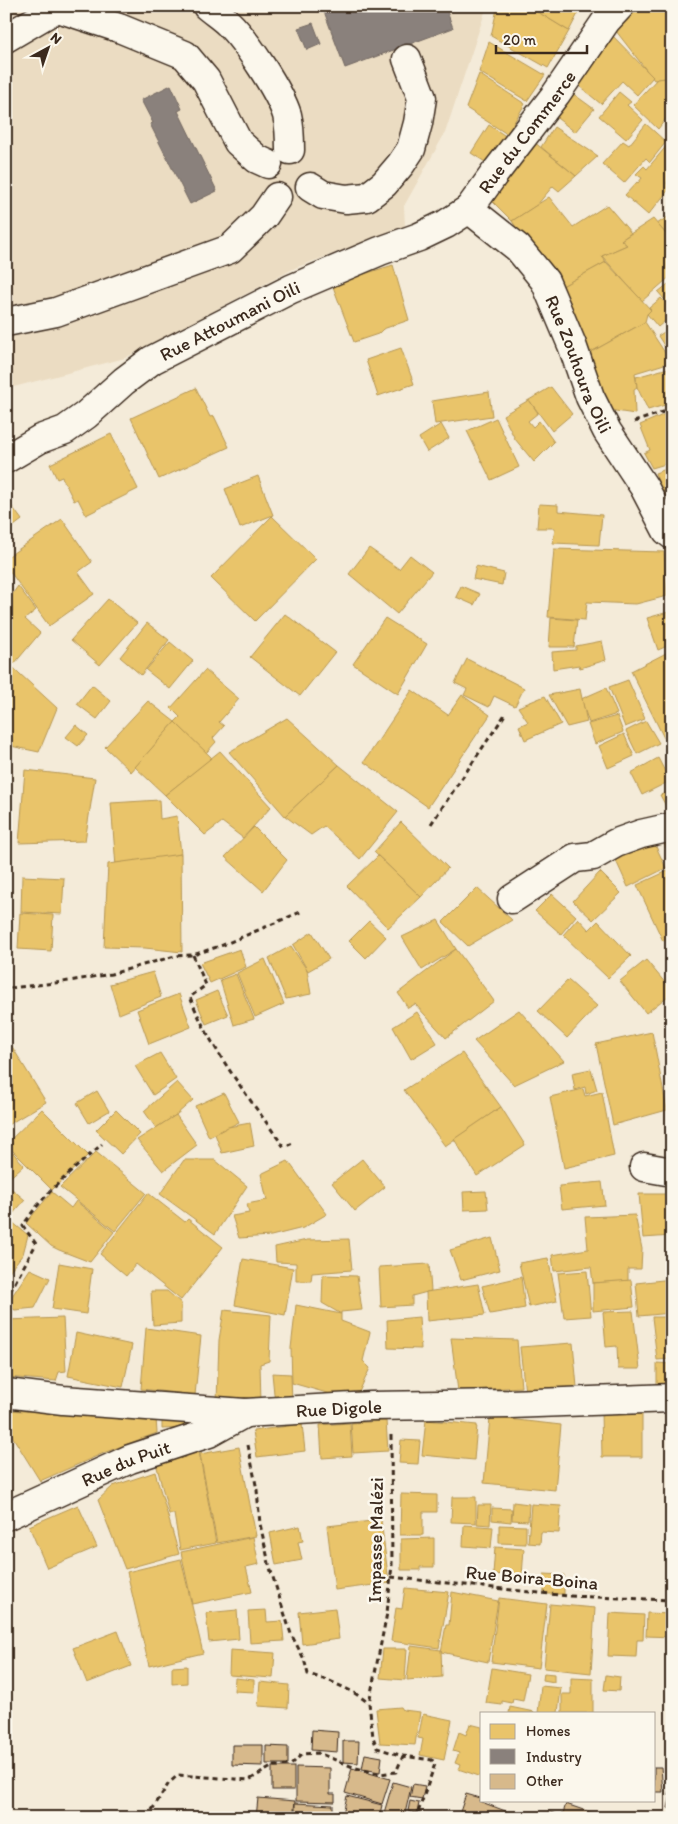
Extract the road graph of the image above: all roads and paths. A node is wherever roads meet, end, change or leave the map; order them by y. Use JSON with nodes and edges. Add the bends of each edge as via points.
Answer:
{"nodes":[{"id":1,"x":207,"y":6,"type":"edge"},
{"id":2,"x":620,"y":6,"type":"edge"},
{"id":3,"x":54,"y":7,"type":"edge"},
{"id":4,"x":6,"y":38,"type":"edge"},
{"id":5,"x":407,"y":59,"type":"dead end"},
{"id":6,"x":279,"y":157,"type":"junction"},
{"id":7,"x":310,"y":187,"type":"junction"},
{"id":8,"x":277,"y":197,"type":"junction"},
{"id":9,"x":469,"y":209,"type":"junction"},
{"id":10,"x":6,"y":322,"type":"edge"},
{"id":11,"x":672,"y":409,"type":"edge"},
{"id":12,"x":607,"y":431,"type":"junction"},
{"id":13,"x":6,"y":459,"type":"edge"},
{"id":14,"x":672,"y":535,"type":"edge"},
{"id":15,"x":506,"y":713,"type":"dead end"},
{"id":16,"x":431,"y":824,"type":"dead end"},
{"id":17,"x":672,"y":827,"type":"edge"},
{"id":18,"x":512,"y":899,"type":"dead end"},
{"id":19,"x":303,"y":911,"type":"dead end"},
{"id":20,"x":193,"y":955,"type":"junction"},
{"id":21,"x":10,"y":988,"type":"dead end"},
{"id":22,"x":293,"y":1143,"type":"dead end"},
{"id":23,"x":102,"y":1144,"type":"dead end"},
{"id":24,"x":644,"y":1167,"type":"dead end"},
{"id":25,"x":672,"y":1172,"type":"edge"},
{"id":26,"x":6,"y":1299,"type":"edge"},
{"id":27,"x":6,"y":1393,"type":"edge"},
{"id":28,"x":672,"y":1398,"type":"edge"},
{"id":29,"x":392,"y":1406,"type":"junction"},
{"id":30,"x":245,"y":1413,"type":"junction"},
{"id":31,"x":6,"y":1516,"type":"edge"},
{"id":32,"x":391,"y":1577,"type":"junction"},
{"id":33,"x":672,"y":1600,"type":"edge"},
{"id":34,"x":369,"y":1703,"type":"junction"},
{"id":35,"x":403,"y":1756,"type":"junction"},
{"id":36,"x":148,"y":1818,"type":"edge"},
{"id":37,"x":416,"y":1818,"type":"edge"}],
"edges":[{"from":1,"to":6,"type":"street","via":[[228,23],[248,47],[278,96],[290,131]]},
{"from":2,"to":9,"type":"street","name":"Rue du Commerce"},
{"from":3,"to":4,"type":"street"},
{"from":3,"to":6,"type":"street","via":[[119,28],[185,55],[206,80],[238,142],[257,159]]},
{"from":5,"to":7,"type":"street","via":[[422,98],[411,149],[402,164],[367,197],[346,200],[323,195]]},
{"from":6,"to":7,"type":"street","via":[[301,154],[309,161],[313,171]]},
{"from":6,"to":8,"type":"street","via":[[265,168],[269,189]]},
{"from":7,"to":8,"type":"street","via":[[298,198]]},
{"from":8,"to":10,"type":"street","via":[[264,216],[230,248],[56,312]]},
{"from":9,"to":12,"type":"street","name":"Rue Zouhoura Oili","via":[[518,248],[545,281],[590,397]]},
{"from":9,"to":13,"type":"street","name":"Rue Attoumani Oili","via":[[419,237],[291,289],[152,360],[64,430],[40,439]]},
{"from":11,"to":12,"type":"path"},
{"from":12,"to":14,"type":"street","name":"Rue Zouhoura Oili"},
{"from":15,"to":16,"type":"path"},
{"from":17,"to":18,"type":"street","via":[[616,843],[593,856],[575,858]]},
{"from":19,"to":20,"type":"path"},
{"from":20,"to":21,"type":"path","via":[[175,956],[111,974]]},
{"from":20,"to":22,"type":"path","via":[[206,985],[190,997],[196,1013],[224,1061],[284,1147]]},
{"from":23,"to":26,"type":"path","via":[[52,1191],[23,1226],[36,1244]]},
{"from":24,"to":25,"type":"street"},
{"from":27,"to":30,"type":"street","name":"Rue Digole"},
{"from":28,"to":29,"type":"street","name":"Rue Digole"},
{"from":29,"to":30,"type":"street","name":"Rue Digole"},
{"from":29,"to":32,"type":"path","name":"Impasse Malézi"},
{"from":30,"to":31,"type":"street","name":"Rue du Puit","via":[[209,1433],[130,1459]]},
{"from":30,"to":34,"type":"path","via":[[260,1524],[279,1601],[294,1642],[308,1674],[354,1692]]},
{"from":32,"to":33,"type":"path","name":"Rue Boira-Boina","via":[[568,1596]]},
{"from":32,"to":34,"type":"path","name":"Impasse Malézi"},
{"from":34,"to":35,"type":"path","name":"Impasse Malézi","via":[[377,1748]]},
{"from":35,"to":36,"type":"path","via":[[396,1772],[380,1774],[318,1753],[302,1754],[291,1765],[273,1766],[250,1780],[178,1774]]},
{"from":35,"to":37,"type":"path","via":[[432,1760],[436,1764]]}]}
